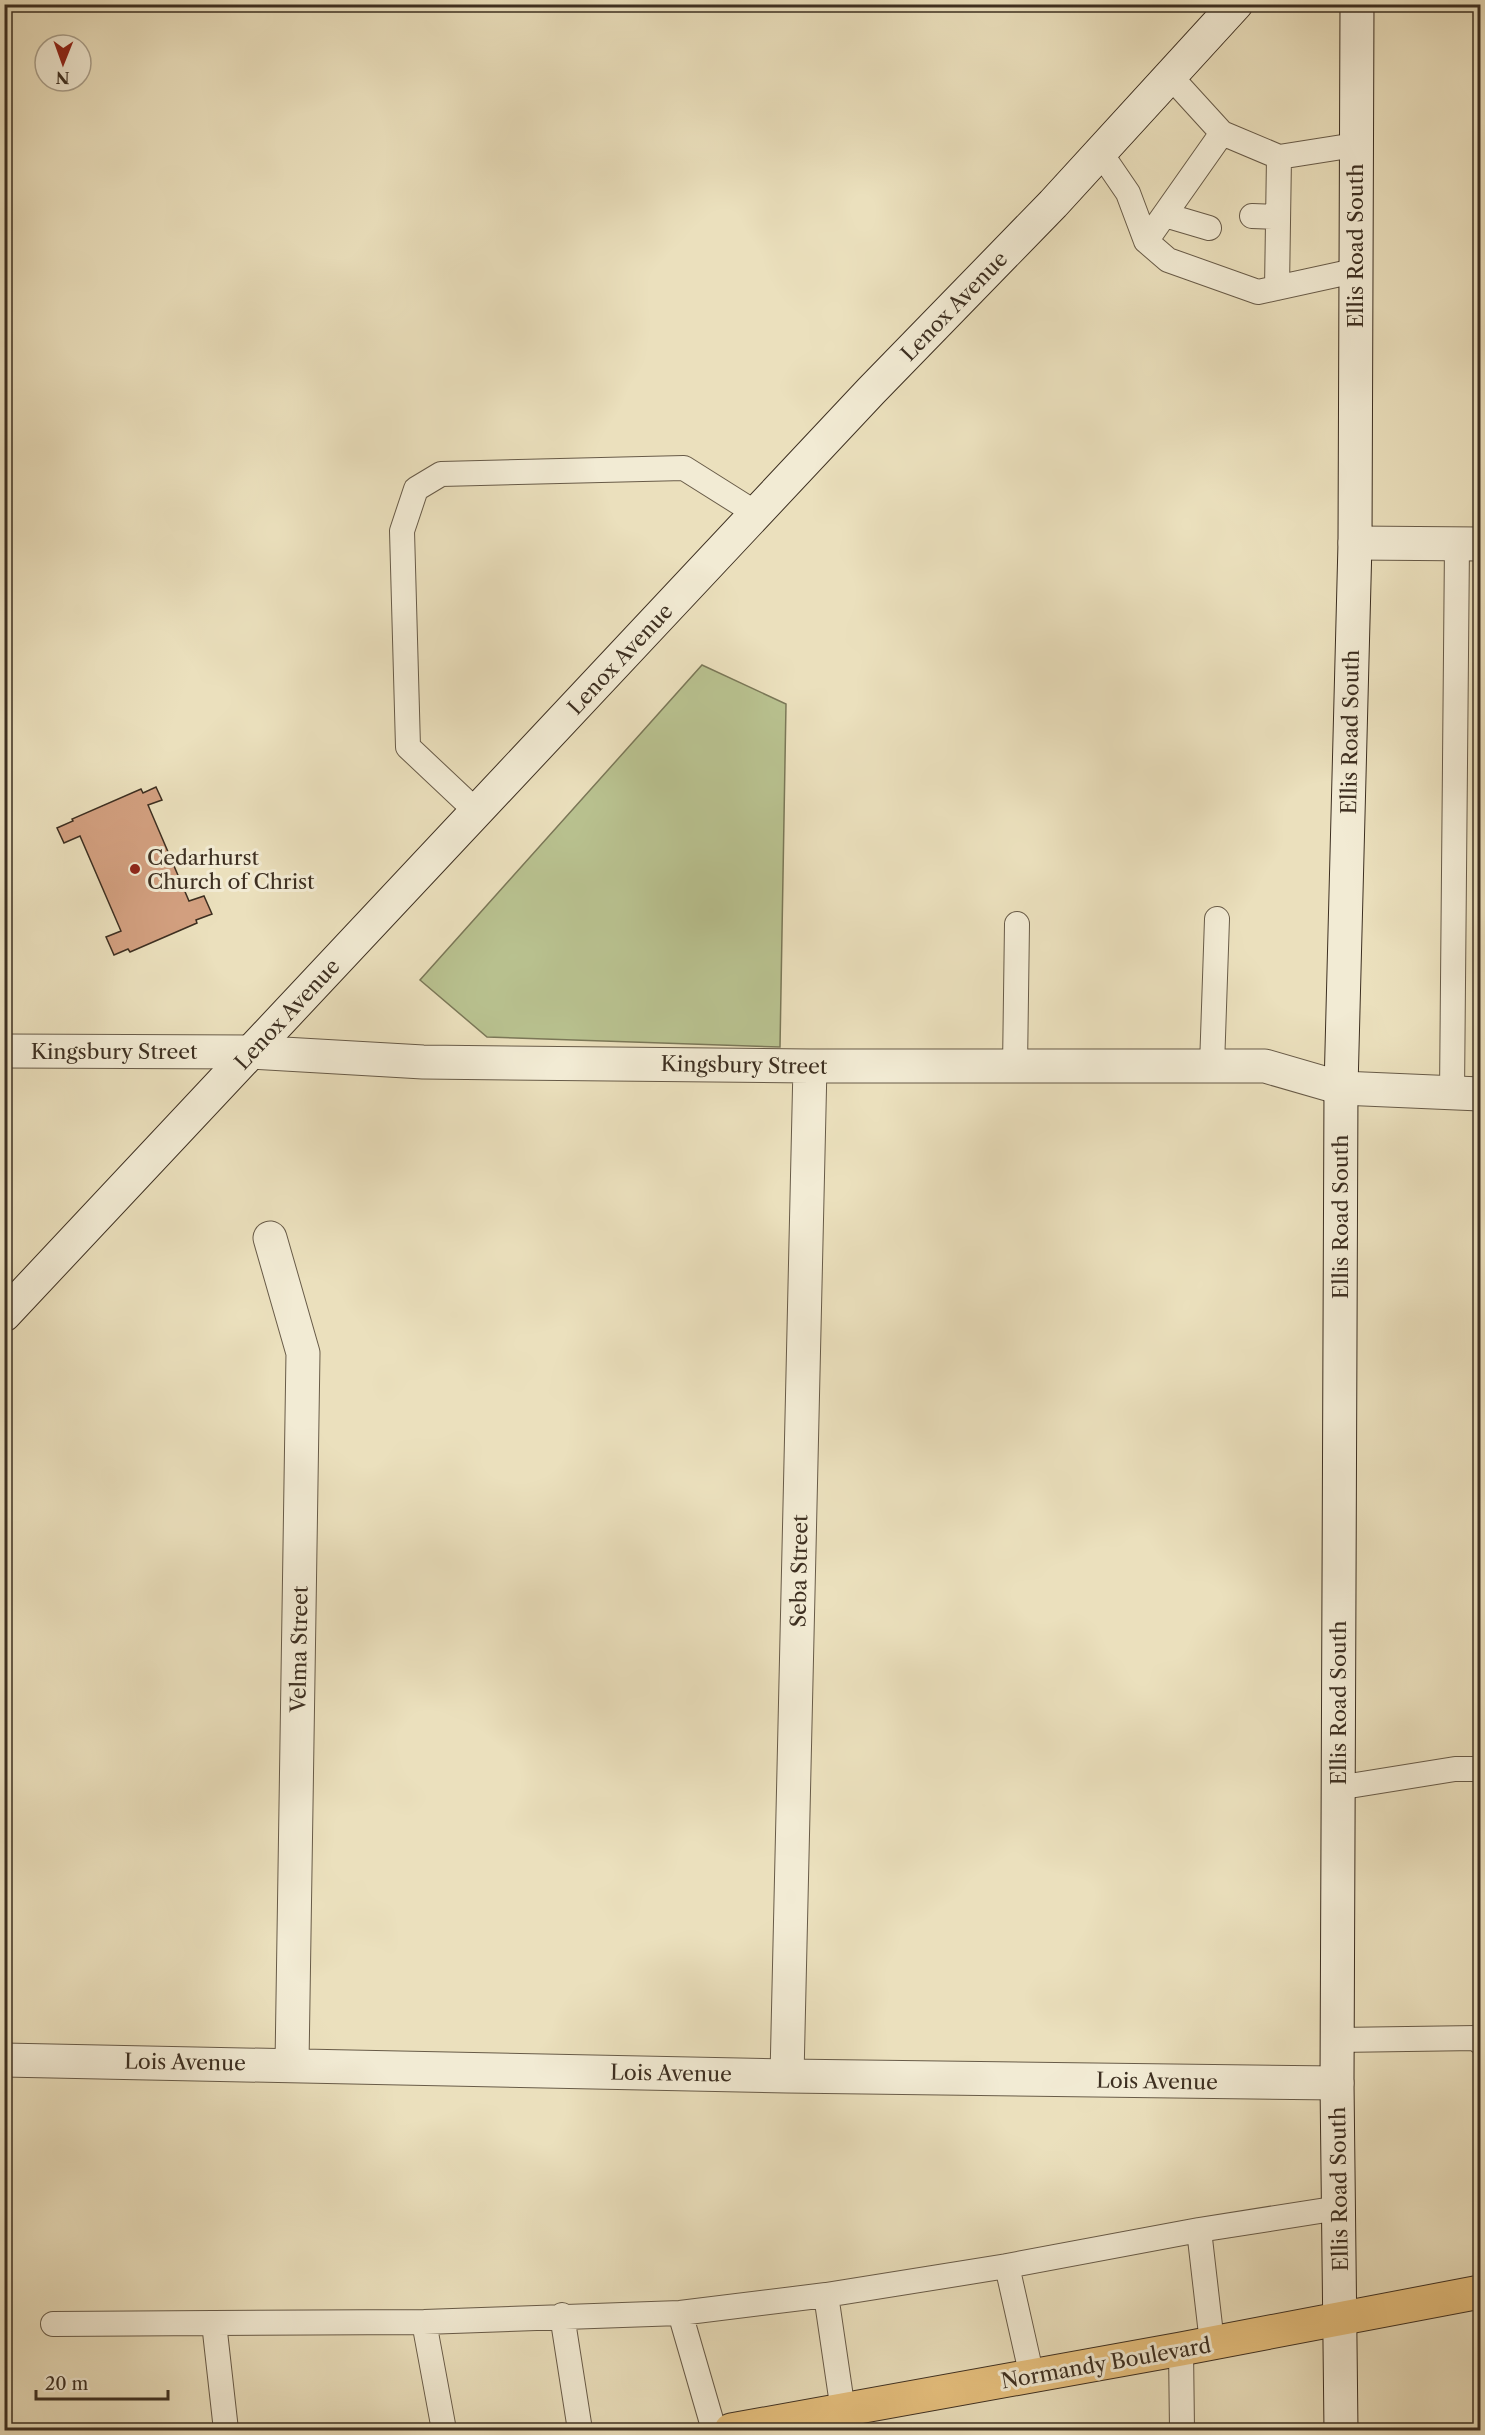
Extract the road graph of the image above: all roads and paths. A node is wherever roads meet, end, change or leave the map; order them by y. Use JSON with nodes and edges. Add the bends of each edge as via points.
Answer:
{"nodes":[{"id":1,"x":1236,"y":4,"type":"edge"},
{"id":2,"x":1357,"y":4,"type":"edge"},
{"id":3,"x":1170,"y":76,"type":"junction"},
{"id":4,"x":1222,"y":133,"type":"junction"},
{"id":5,"x":1355,"y":145,"type":"junction"},
{"id":6,"x":1100,"y":152,"type":"junction"},
{"id":7,"x":1279,"y":157,"type":"junction"},
{"id":8,"x":1165,"y":215,"type":"junction"},
{"id":9,"x":1252,"y":216,"type":"dead end"},
{"id":10,"x":1278,"y":217,"type":"junction"},
{"id":11,"x":1209,"y":228,"type":"dead end"},
{"id":12,"x":1146,"y":241,"type":"junction"},
{"id":13,"x":1354,"y":271,"type":"junction"},
{"id":14,"x":1276,"y":288,"type":"junction"},
{"id":15,"x":757,"y":514,"type":"junction"},
{"id":16,"x":1355,"y":543,"type":"junction"},
{"id":17,"x":1469,"y":544,"type":"edge"},
{"id":18,"x":477,"y":812,"type":"junction"},
{"id":19,"x":1216,"y":919,"type":"dead end"},
{"id":20,"x":1017,"y":924,"type":"dead end"},
{"id":21,"x":4,"y":1051,"type":"edge"},
{"id":22,"x":251,"y":1052,"type":"junction"},
{"id":23,"x":810,"y":1066,"type":"junction"},
{"id":24,"x":1212,"y":1066,"type":"junction"},
{"id":25,"x":1015,"y":1067,"type":"junction"},
{"id":26,"x":1341,"y":1088,"type":"junction"},
{"id":27,"x":1466,"y":1094,"type":"edge"},
{"id":28,"x":270,"y":1238,"type":"dead end"},
{"id":29,"x":4,"y":1315,"type":"edge"},
{"id":30,"x":1480,"y":1769,"type":"edge"},
{"id":31,"x":1337,"y":1788,"type":"junction"},
{"id":32,"x":1337,"y":2040,"type":"junction"},
{"id":33,"x":1480,"y":2042,"type":"edge"},
{"id":34,"x":4,"y":2060,"type":"edge"},
{"id":35,"x":292,"y":2064,"type":"junction"},
{"id":36,"x":787,"y":2076,"type":"junction"},
{"id":37,"x":1337,"y":2083,"type":"junction"},
{"id":38,"x":1339,"y":2208,"type":"junction"},
{"id":39,"x":1199,"y":2230,"type":"junction"},
{"id":40,"x":1007,"y":2266,"type":"junction"},
{"id":41,"x":1480,"y":2292,"type":"edge"},
{"id":42,"x":825,"y":2295,"type":"junction"},
{"id":43,"x":680,"y":2313,"type":"junction"},
{"id":44,"x":562,"y":2315,"type":"junction"},
{"id":45,"x":1341,"y":2319,"type":"junction"},
{"id":46,"x":424,"y":2322,"type":"junction"},
{"id":47,"x":214,"y":2323,"type":"junction"},
{"id":48,"x":54,"y":2324,"type":"dead end"},
{"id":49,"x":1197,"y":2346,"type":"junction"},
{"id":50,"x":1032,"y":2377,"type":"junction"},
{"id":51,"x":843,"y":2411,"type":"junction"},
{"id":52,"x":226,"y":2430,"type":"edge"},
{"id":53,"x":444,"y":2430,"type":"edge"},
{"id":54,"x":580,"y":2430,"type":"edge"},
{"id":55,"x":714,"y":2430,"type":"edge"},
{"id":56,"x":731,"y":2430,"type":"edge"},
{"id":57,"x":1182,"y":2430,"type":"edge"},
{"id":58,"x":1341,"y":2430,"type":"edge"}],
"edges":[{"from":1,"to":3,"type":"street","name":"Lenox Avenue"},
{"from":2,"to":5,"type":"street","name":"Ellis Road South"},
{"from":3,"to":4,"type":"lane"},
{"from":3,"to":6,"type":"street","name":"Lenox Avenue"},
{"from":4,"to":7,"type":"lane"},
{"from":4,"to":8,"type":"lane"},
{"from":5,"to":7,"type":"lane"},
{"from":5,"to":13,"type":"street","name":"Ellis Road South"},
{"from":6,"to":12,"type":"lane","via":[[1128,193]]},
{"from":6,"to":15,"type":"street","name":"Lenox Avenue"},
{"from":7,"to":10,"type":"lane"},
{"from":8,"to":11,"type":"lane"},
{"from":8,"to":12,"type":"lane"},
{"from":9,"to":10,"type":"lane"},
{"from":10,"to":14,"type":"lane"},
{"from":12,"to":14,"type":"lane","via":[[1168,260],[1258,292]]},
{"from":13,"to":14,"type":"lane"},
{"from":13,"to":16,"type":"street","name":"Ellis Road South"},
{"from":15,"to":18,"type":"street","name":"Lenox Avenue"},
{"from":15,"to":18,"type":"lane","via":[[684,468],[441,474],[416,489],[402,531],[408,747]]},
{"from":16,"to":17,"type":"street"},
{"from":16,"to":26,"type":"street","name":"Ellis Road South"},
{"from":17,"to":27,"type":"lane"},
{"from":18,"to":22,"type":"street","name":"Lenox Avenue"},
{"from":19,"to":24,"type":"lane"},
{"from":20,"to":25,"type":"lane"},
{"from":21,"to":22,"type":"street","name":"Kingsbury Street"},
{"from":22,"to":23,"type":"street","name":"Kingsbury Street","via":[[423,1062]]},
{"from":22,"to":29,"type":"street","name":"Lenox Avenue"},
{"from":23,"to":25,"type":"street","name":"Kingsbury Street"},
{"from":23,"to":36,"type":"street","name":"Seba Street"},
{"from":24,"to":25,"type":"street","name":"Kingsbury Street"},
{"from":24,"to":26,"type":"street","name":"Kingsbury Street","via":[[1265,1066]]},
{"from":26,"to":27,"type":"street","name":"Kingsbury Street"},
{"from":26,"to":31,"type":"street","name":"Ellis Road South"},
{"from":28,"to":35,"type":"street","name":"Velma Street","via":[[303,1353]]},
{"from":30,"to":31,"type":"lane","via":[[1455,1769]]},
{"from":31,"to":32,"type":"street","name":"Ellis Road South"},
{"from":32,"to":33,"type":"lane","via":[[1478,2038]]},
{"from":32,"to":37,"type":"street","name":"Ellis Road South"},
{"from":34,"to":35,"type":"street","name":"Lois Avenue"},
{"from":35,"to":36,"type":"street","name":"Lois Avenue"},
{"from":36,"to":37,"type":"street","name":"Lois Avenue"},
{"from":37,"to":38,"type":"street","name":"Ellis Road South"},
{"from":38,"to":39,"type":"lane"},
{"from":38,"to":45,"type":"street","name":"Ellis Road South"},
{"from":39,"to":40,"type":"lane"},
{"from":39,"to":49,"type":"lane"},
{"from":40,"to":42,"type":"lane"},
{"from":40,"to":50,"type":"lane"},
{"from":41,"to":45,"type":"main road","name":"Normandy Boulevard"},
{"from":42,"to":43,"type":"lane"},
{"from":42,"to":51,"type":"lane"},
{"from":43,"to":44,"type":"lane"},
{"from":43,"to":55,"type":"lane"},
{"from":44,"to":46,"type":"lane"},
{"from":44,"to":54,"type":"lane"},
{"from":45,"to":49,"type":"main road","name":"Normandy Boulevard"},
{"from":45,"to":58,"type":"street","name":"Ellis Road South"},
{"from":46,"to":47,"type":"lane"},
{"from":46,"to":53,"type":"lane"},
{"from":47,"to":48,"type":"lane"},
{"from":47,"to":52,"type":"lane"},
{"from":49,"to":50,"type":"main road","name":"Normandy Boulevard"},
{"from":49,"to":57,"type":"lane"},
{"from":50,"to":51,"type":"main road","name":"Normandy Boulevard"},
{"from":51,"to":56,"type":"main road","name":"Normandy Boulevard"}]}
